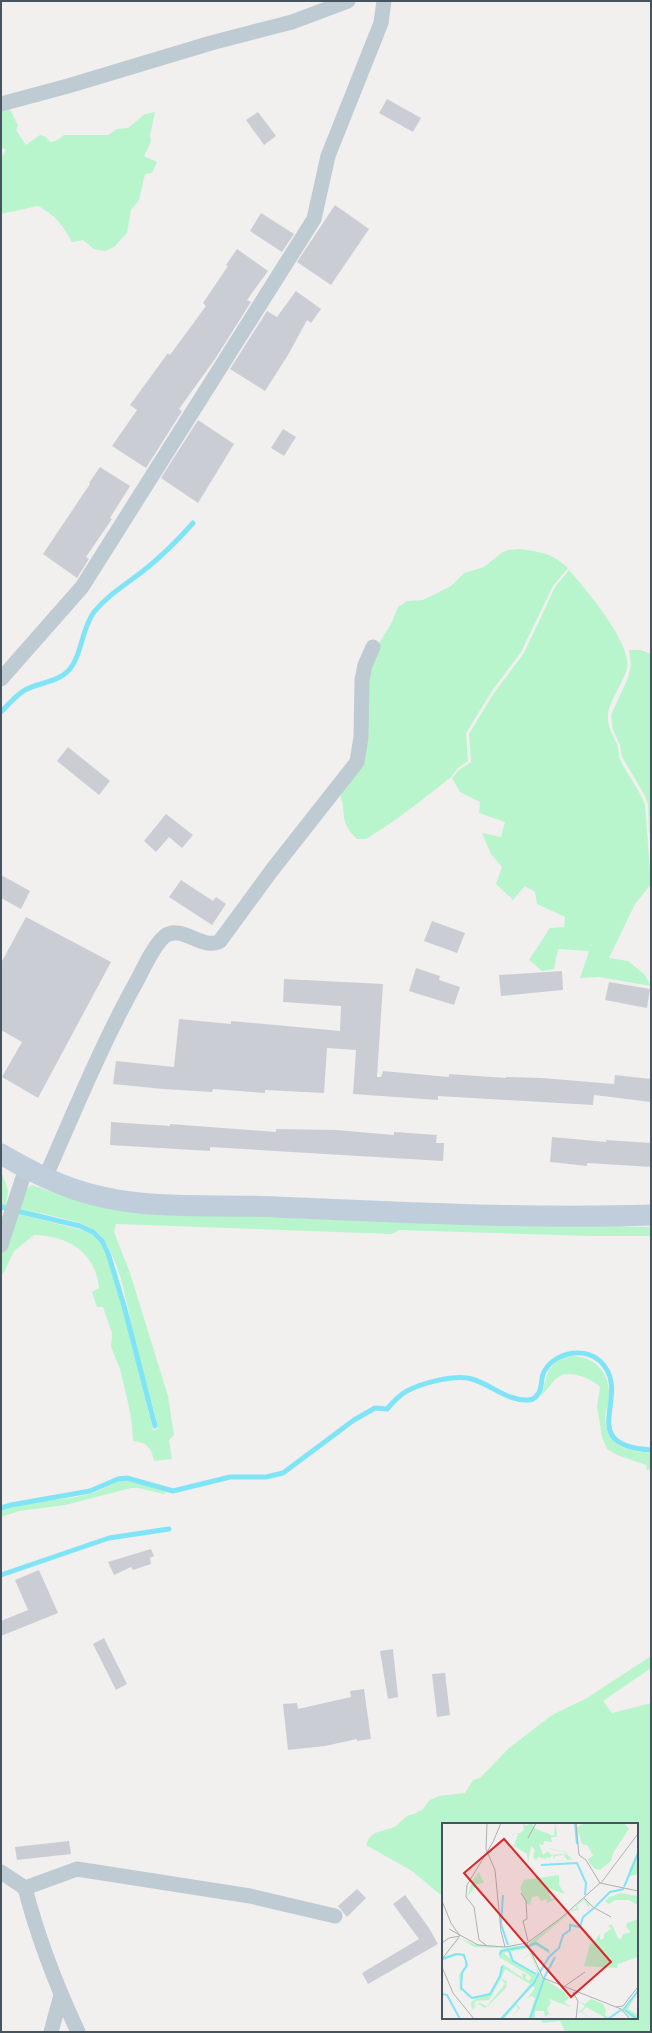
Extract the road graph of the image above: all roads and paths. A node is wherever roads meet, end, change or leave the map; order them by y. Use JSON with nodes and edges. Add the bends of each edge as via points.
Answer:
{"nodes":[{"id":1,"x":348,"y":1,"type":"edge"},
{"id":2,"x":384,"y":1,"type":"edge"},
{"id":3,"x":1,"y":104,"type":"edge"},
{"id":4,"x":373,"y":647,"type":"dead end"},
{"id":5,"x":1,"y":679,"type":"edge"},
{"id":6,"x":1,"y":1154,"type":"edge"},
{"id":7,"x":26,"y":1168,"type":"junction"},
{"id":8,"x":45,"y":1178,"type":"junction"},
{"id":9,"x":651,"y":1215,"type":"edge"},
{"id":10,"x":1,"y":1245,"type":"edge"},
{"id":11,"x":1,"y":1872,"type":"edge"},
{"id":12,"x":25,"y":1888,"type":"junction"},
{"id":13,"x":335,"y":1916,"type":"dead end"},
{"id":14,"x":61,"y":1995,"type":"junction"},
{"id":15,"x":51,"y":2032,"type":"edge"},
{"id":16,"x":78,"y":2032,"type":"edge"}],
"edges":[{"from":1,"to":3,"type":"street","via":[[292,22]]},
{"from":2,"to":5,"type":"street","via":[[380,23],[328,156],[314,219],[82,587]]},
{"from":4,"to":8,"type":"street","via":[[362,680],[361,737],[357,762],[220,941],[215,944],[208,943],[179,934],[164,937],[128,997]]},
{"from":6,"to":7,"type":"main road"},
{"from":7,"to":8,"type":"main road"},
{"from":7,"to":10,"type":"street"},
{"from":8,"to":9,"type":"main road","via":[[100,1197],[158,1204],[540,1217]]},
{"from":11,"to":12,"type":"street"},
{"from":12,"to":13,"type":"street","via":[[77,1869],[250,1896]]},
{"from":12,"to":14,"type":"street","via":[[43,1949]]},
{"from":14,"to":15,"type":"street"},
{"from":14,"to":16,"type":"street"}]}
